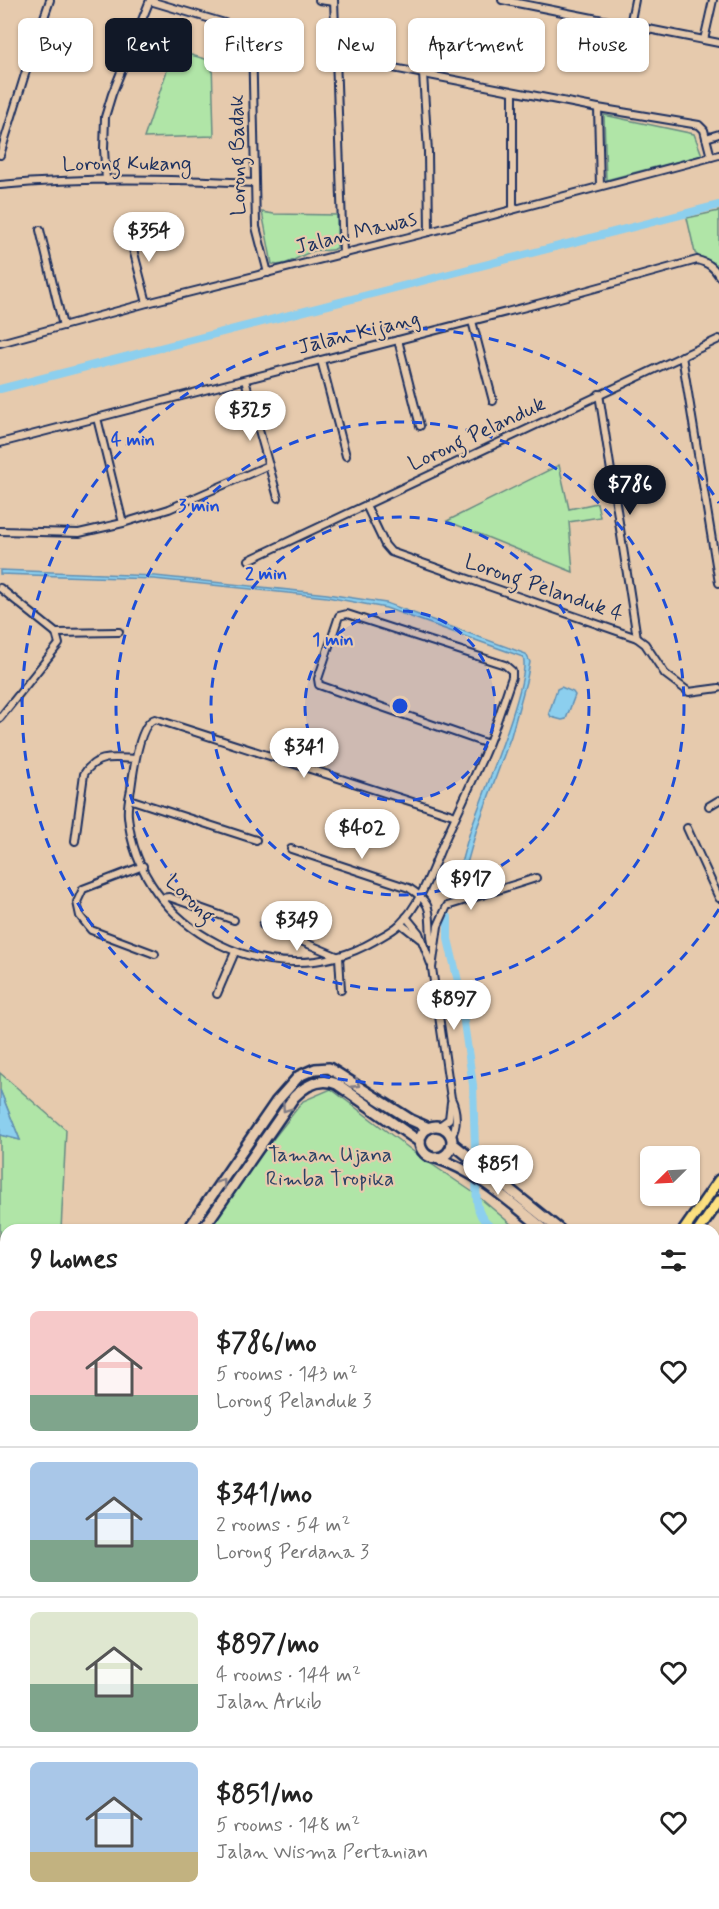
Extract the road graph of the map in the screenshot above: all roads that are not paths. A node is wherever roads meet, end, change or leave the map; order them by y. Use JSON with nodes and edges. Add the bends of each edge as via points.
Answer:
{"nodes":[{"id":1,"x":51,"y":0,"type":"edge"},
{"id":2,"x":319,"y":0,"type":"edge"},
{"id":3,"x":502,"y":0,"type":"edge"},
{"id":4,"x":635,"y":0,"type":"edge"},
{"id":5,"x":712,"y":0,"type":"edge"},
{"id":6,"x":150,"y":1,"type":"edge"},
{"id":7,"x":334,"y":1,"type":"edge"},
{"id":8,"x":335,"y":18,"type":"edge"},
{"id":9,"x":594,"y":18,"type":"edge"},
{"id":10,"x":631,"y":18,"type":"edge"},
{"id":11,"x":649,"y":29,"type":"edge"},
{"id":12,"x":704,"y":40,"type":"junction"},
{"id":13,"x":719,"y":43,"type":"edge"},
{"id":14,"x":396,"y":67,"type":"edge"},
{"id":15,"x":337,"y":72,"type":"edge"},
{"id":16,"x":423,"y":74,"type":"junction"},
{"id":17,"x":513,"y":92,"type":"junction"},
{"id":18,"x":598,"y":108,"type":"junction"},
{"id":19,"x":719,"y":134,"type":"edge"},
{"id":20,"x":706,"y":138,"type":"junction"},
{"id":21,"x":0,"y":155,"type":"edge"},
{"id":22,"x":719,"y":155,"type":"edge"},
{"id":23,"x":711,"y":157,"type":"junction"},
{"id":24,"x":106,"y":180,"type":"junction"},
{"id":25,"x":255,"y":183,"type":"junction"},
{"id":26,"x":0,"y":185,"type":"edge"},
{"id":27,"x":600,"y":186,"type":"junction"},
{"id":28,"x":513,"y":208,"type":"junction"},
{"id":29,"x":40,"y":230,"type":"dead end"},
{"id":30,"x":128,"y":230,"type":"dead end"},
{"id":31,"x":429,"y":232,"type":"junction"},
{"id":32,"x":343,"y":254,"type":"junction"},
{"id":33,"x":268,"y":273,"type":"junction"},
{"id":34,"x":719,"y":276,"type":"edge"},
{"id":35,"x":147,"y":303,"type":"junction"},
{"id":36,"x":472,"y":321,"type":"junction"},
{"id":37,"x":63,"y":326,"type":"junction"},
{"id":38,"x":719,"y":339,"type":"edge"},
{"id":39,"x":398,"y":340,"type":"junction"},
{"id":40,"x":0,"y":343,"type":"edge"},
{"id":41,"x":682,"y":356,"type":"junction"},
{"id":42,"x":321,"y":360,"type":"junction"},
{"id":43,"x":245,"y":380,"type":"junction"},
{"id":44,"x":599,"y":394,"type":"junction"},
{"id":45,"x":493,"y":401,"type":"dead end"},
{"id":46,"x":97,"y":418,"type":"junction"},
{"id":47,"x":420,"y":426,"type":"dead end"},
{"id":48,"x":0,"y":443,"type":"edge"},
{"id":49,"x":346,"y":456,"type":"dead end"},
{"id":50,"x":269,"y":465,"type":"junction"},
{"id":51,"x":278,"y":498,"type":"dead end"},
{"id":52,"x":366,"y":505,"type":"junction"},
{"id":53,"x":123,"y":523,"type":"junction"},
{"id":54,"x":0,"y":531,"type":"edge"},
{"id":55,"x":249,"y":560,"type":"dead end"},
{"id":56,"x":719,"y":583,"type":"edge"},
{"id":57,"x":0,"y":588,"type":"edge"},
{"id":58,"x":119,"y":632,"type":"dead end"},
{"id":59,"x":56,"y":633,"type":"junction"},
{"id":60,"x":638,"y":638,"type":"junction"},
{"id":61,"x":719,"y":688,"type":"edge"},
{"id":62,"x":0,"y":718,"type":"edge"},
{"id":63,"x":488,"y":744,"type":"junction"},
{"id":64,"x":135,"y":759,"type":"junction"},
{"id":65,"x":129,"y":799,"type":"junction"},
{"id":66,"x":719,"y":800,"type":"edge"},
{"id":67,"x":709,"y":806,"type":"dead end"},
{"id":68,"x":456,"y":816,"type":"junction"},
{"id":69,"x":687,"y":828,"type":"dead end"},
{"id":70,"x":255,"y":840,"type":"dead end"},
{"id":71,"x":75,"y":841,"type":"dead end"},
{"id":72,"x":291,"y":849,"type":"dead end"},
{"id":73,"x":143,"y":866,"type":"junction"},
{"id":74,"x":536,"y":878,"type":"dead end"},
{"id":75,"x":420,"y":896,"type":"junction"},
{"id":76,"x":161,"y":898,"type":"junction"},
{"id":77,"x":719,"y":898,"type":"edge"},
{"id":78,"x":406,"y":917,"type":"junction"},
{"id":79,"x":234,"y":920,"type":"dead end"},
{"id":80,"x":401,"y":924,"type":"junction"},
{"id":81,"x":263,"y":926,"type":"dead end"},
{"id":82,"x":422,"y":941,"type":"junction"},
{"id":83,"x":434,"y":948,"type":"junction"},
{"id":84,"x":235,"y":952,"type":"junction"},
{"id":85,"x":155,"y":954,"type":"dead end"},
{"id":86,"x":339,"y":957,"type":"junction"},
{"id":87,"x":432,"y":968,"type":"junction"},
{"id":88,"x":341,"y":990,"type":"dead end"},
{"id":89,"x":218,"y":994,"type":"dead end"},
{"id":90,"x":452,"y":1098,"type":"junction"},
{"id":91,"x":433,"y":1127,"type":"junction"},
{"id":92,"x":451,"y":1140,"type":"junction"},
{"id":93,"x":420,"y":1142,"type":"junction"},
{"id":94,"x":436,"y":1158,"type":"junction"},
{"id":95,"x":719,"y":1179,"type":"edge"},
{"id":96,"x":719,"y":1201,"type":"edge"},
{"id":97,"x":192,"y":1224,"type":"edge"},
{"id":98,"x":206,"y":1224,"type":"edge"},
{"id":99,"x":537,"y":1224,"type":"edge"},
{"id":100,"x":553,"y":1224,"type":"edge"},
{"id":101,"x":688,"y":1224,"type":"edge"},
{"id":102,"x":703,"y":1224,"type":"edge"}],
"edges":[{"from":1,"to":21,"type":"street"},
{"from":2,"to":7,"type":"street"},
{"from":3,"to":9,"type":"street"},
{"from":4,"to":10,"type":"street"},
{"from":5,"to":12,"type":"street"},
{"from":6,"to":24,"type":"street","name":"Lorong Badak","via":[[105,117]]},
{"from":6,"to":25,"type":"street","name":"Lorong Badak","via":[[252,35]]},
{"from":7,"to":8,"type":"street"},
{"from":11,"to":12,"type":"street"},
{"from":12,"to":13,"type":"street"},
{"from":14,"to":16,"type":"street"},
{"from":15,"to":32,"type":"street"},
{"from":16,"to":17,"type":"street"},
{"from":16,"to":31,"type":"street"},
{"from":17,"to":18,"type":"street"},
{"from":17,"to":28,"type":"street"},
{"from":18,"to":20,"type":"street","via":[[699,125]]},
{"from":18,"to":27,"type":"street"},
{"from":19,"to":20,"type":"street"},
{"from":20,"to":23,"type":"street"},
{"from":22,"to":23,"type":"street","name":"Jalan Mawas"},
{"from":23,"to":27,"type":"street","name":"Jalan Mawas"},
{"from":24,"to":25,"type":"street","name":"Lorong Kukang"},
{"from":24,"to":26,"type":"street","name":"Lorong Kukang"},
{"from":25,"to":33,"type":"street","name":"Lorong Badak","via":[[256,226]]},
{"from":27,"to":28,"type":"street","name":"Jalan Mawas"},
{"from":28,"to":31,"type":"street","name":"Jalan Mawas"},
{"from":29,"to":37,"type":"street"},
{"from":30,"to":35,"type":"street"},
{"from":31,"to":32,"type":"street","name":"Jalan Mawas"},
{"from":32,"to":33,"type":"street","name":"Jalan Mawas"},
{"from":33,"to":35,"type":"street","name":"Jalan Mawas"},
{"from":34,"to":36,"type":"street","name":"Jalan Kijang","via":[[707,262],[697,260]]},
{"from":35,"to":37,"type":"street","name":"Jalan Mawas"},
{"from":36,"to":39,"type":"street","name":"Jalan Kijang"},
{"from":36,"to":45,"type":"street"},
{"from":37,"to":40,"type":"street","name":"Jalan Mawas"},
{"from":38,"to":41,"type":"street","name":"Lorong Pelanduk"},
{"from":39,"to":42,"type":"street","name":"Jalan Kijang"},
{"from":39,"to":47,"type":"street"},
{"from":41,"to":44,"type":"street","name":"Lorong Pelanduk"},
{"from":41,"to":56,"type":"street"},
{"from":42,"to":43,"type":"street","name":"Jalan Kijang"},
{"from":42,"to":49,"type":"street"},
{"from":43,"to":46,"type":"street","name":"Jalan Kijang"},
{"from":43,"to":50,"type":"street"},
{"from":44,"to":52,"type":"street","name":"Lorong Pelanduk"},
{"from":44,"to":60,"type":"street"},
{"from":46,"to":48,"type":"street","name":"Jalan Kijang"},
{"from":46,"to":53,"type":"street"},
{"from":50,"to":51,"type":"street"},
{"from":50,"to":53,"type":"street","via":[[168,509]]},
{"from":52,"to":55,"type":"street","name":"Lorong Pelanduk"},
{"from":52,"to":60,"type":"street","name":"Lorong Pelanduk 4","via":[[391,552]]},
{"from":53,"to":54,"type":"street","via":[[79,533]]},
{"from":57,"to":59,"type":"street"},
{"from":58,"to":59,"type":"street"},
{"from":59,"to":62,"type":"street","via":[[59,644]]},
{"from":60,"to":61,"type":"street","name":"Lorong Pelanduk 4","via":[[665,674],[689,692]]},
{"from":63,"to":63,"type":"street","name":"Lorong","via":[[512,671],[505,665],[347,614],[339,616],[319,685]]},
{"from":63,"to":68,"type":"street","name":"Lorong"},
{"from":64,"to":65,"type":"street","name":"Lorong"},
{"from":64,"to":68,"type":"street","name":"Lorong","via":[[147,725],[160,720]]},
{"from":64,"to":71,"type":"street","via":[[106,757],[88,768]]},
{"from":65,"to":70,"type":"street"},
{"from":65,"to":73,"type":"street","name":"Lorong","via":[[131,838]]},
{"from":66,"to":67,"type":"street"},
{"from":68,"to":75,"type":"street","name":"Lorong"},
{"from":69,"to":77,"type":"street"},
{"from":72,"to":75,"type":"street","via":[[408,888]]},
{"from":73,"to":76,"type":"street","name":"Lorong"},
{"from":73,"to":85,"type":"street","via":[[83,889],[77,902],[80,916],[91,930]]},
{"from":74,"to":83,"type":"street","via":[[447,906]]},
{"from":75,"to":78,"type":"street","name":"Lorong"},
{"from":75,"to":83,"type":"street","via":[[428,906]]},
{"from":76,"to":79,"type":"street","via":[[170,897]]},
{"from":76,"to":84,"type":"street","name":"Lorong","via":[[204,937]]},
{"from":78,"to":80,"type":"street","name":"Lorong"},
{"from":78,"to":82,"type":"street"},
{"from":80,"to":82,"type":"street"},
{"from":80,"to":86,"type":"street","name":"Lorong"},
{"from":81,"to":86,"type":"street"},
{"from":82,"to":87,"type":"street"},
{"from":83,"to":87,"type":"street"},
{"from":84,"to":86,"type":"street","name":"Lorong","via":[[289,962]]},
{"from":84,"to":89,"type":"street"},
{"from":86,"to":88,"type":"street"},
{"from":87,"to":90,"type":"street"},
{"from":90,"to":91,"type":"street","via":[[449,1119]]},
{"from":90,"to":92,"type":"street","via":[[456,1123]]},
{"from":91,"to":92,"type":"street","via":[[446,1130]]},
{"from":91,"to":93,"type":"street"},
{"from":97,"to":91,"type":"street","one_way":true,"via":[[276,1102],[306,1072],[322,1068],[337,1072],[404,1115]]},
{"from":92,"to":94,"type":"street","via":[[446,1155]]},
{"from":92,"to":100,"type":"street"},
{"from":93,"to":94,"type":"street","via":[[427,1155]]},
{"from":93,"to":98,"type":"street","one_way":true,"via":[[337,1084],[326,1081],[308,1085],[294,1097]]},
{"from":94,"to":99,"type":"street","via":[[486,1183]]},
{"from":95,"to":101,"type":"main road"},
{"from":96,"to":102,"type":"main road"}]}
